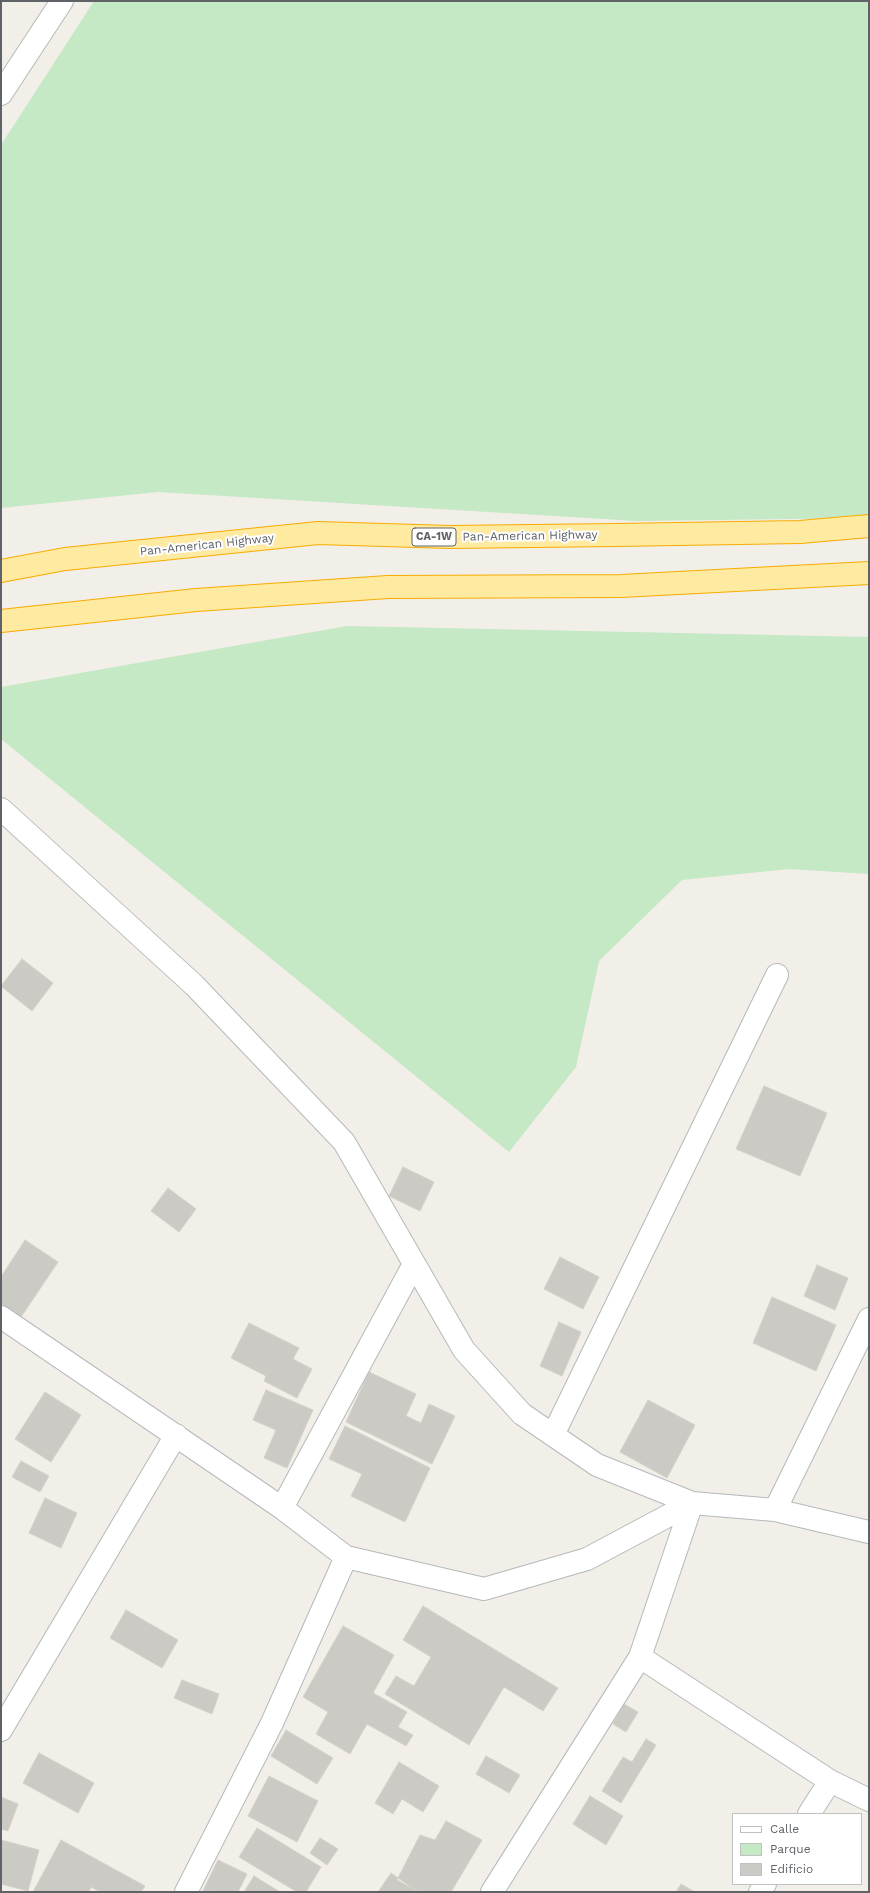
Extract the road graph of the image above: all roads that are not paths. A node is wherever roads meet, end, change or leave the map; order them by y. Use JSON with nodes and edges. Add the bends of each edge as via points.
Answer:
{"nodes":[{"id":1,"x":62,"y":1,"type":"edge"},
{"id":2,"x":1,"y":94,"type":"edge"},
{"id":3,"x":869,"y":526,"type":"edge"},
{"id":4,"x":1,"y":571,"type":"edge"},
{"id":5,"x":869,"y":573,"type":"edge"},
{"id":6,"x":1,"y":621,"type":"edge"},
{"id":7,"x":1,"y":809,"type":"edge"},
{"id":8,"x":777,"y":975,"type":"dead end"},
{"id":9,"x":414,"y":1264,"type":"junction"},
{"id":10,"x":1,"y":1317,"type":"edge"},
{"id":11,"x":869,"y":1319,"type":"edge"},
{"id":12,"x":176,"y":1435,"type":"junction"},
{"id":13,"x":554,"y":1435,"type":"junction"},
{"id":14,"x":692,"y":1503,"type":"junction"},
{"id":15,"x":282,"y":1508,"type":"junction"},
{"id":16,"x":775,"y":1510,"type":"junction"},
{"id":17,"x":869,"y":1532,"type":"edge"},
{"id":18,"x":346,"y":1557,"type":"junction"},
{"id":19,"x":640,"y":1657,"type":"junction"},
{"id":20,"x":1,"y":1730,"type":"edge"},
{"id":21,"x":830,"y":1781,"type":"junction"},
{"id":22,"x":869,"y":1800,"type":"edge"},
{"id":23,"x":810,"y":1813,"type":"edge"},
{"id":24,"x":186,"y":1892,"type":"edge"},
{"id":25,"x":492,"y":1892,"type":"edge"}],
"edges":[{"from":1,"to":2,"type":"street"},
{"from":3,"to":4,"type":"highway","name":"Pan-American Highway","number":"CA-1W","via":[[800,532],[632,535],[450,537],[318,533],[65,559]]},
{"from":5,"to":6,"type":"highway","via":[[621,586],[388,587],[196,600]]},
{"from":7,"to":9,"type":"street","via":[[194,985],[344,1142]]},
{"from":8,"to":13,"type":"street"},
{"from":9,"to":13,"type":"street","via":[[464,1350],[522,1414]]},
{"from":9,"to":15,"type":"street"},
{"from":10,"to":12,"type":"street"},
{"from":11,"to":16,"type":"street"},
{"from":12,"to":15,"type":"street"},
{"from":12,"to":20,"type":"street"},
{"from":13,"to":14,"type":"street","via":[[597,1465]]},
{"from":14,"to":16,"type":"street"},
{"from":14,"to":18,"type":"street","via":[[587,1559],[484,1589]]},
{"from":14,"to":19,"type":"street"},
{"from":15,"to":18,"type":"street"},
{"from":16,"to":17,"type":"street"},
{"from":18,"to":24,"type":"street","via":[[272,1723]]},
{"from":19,"to":21,"type":"street"},
{"from":19,"to":25,"type":"street"},
{"from":21,"to":22,"type":"street"},
{"from":21,"to":23,"type":"street"}]}
